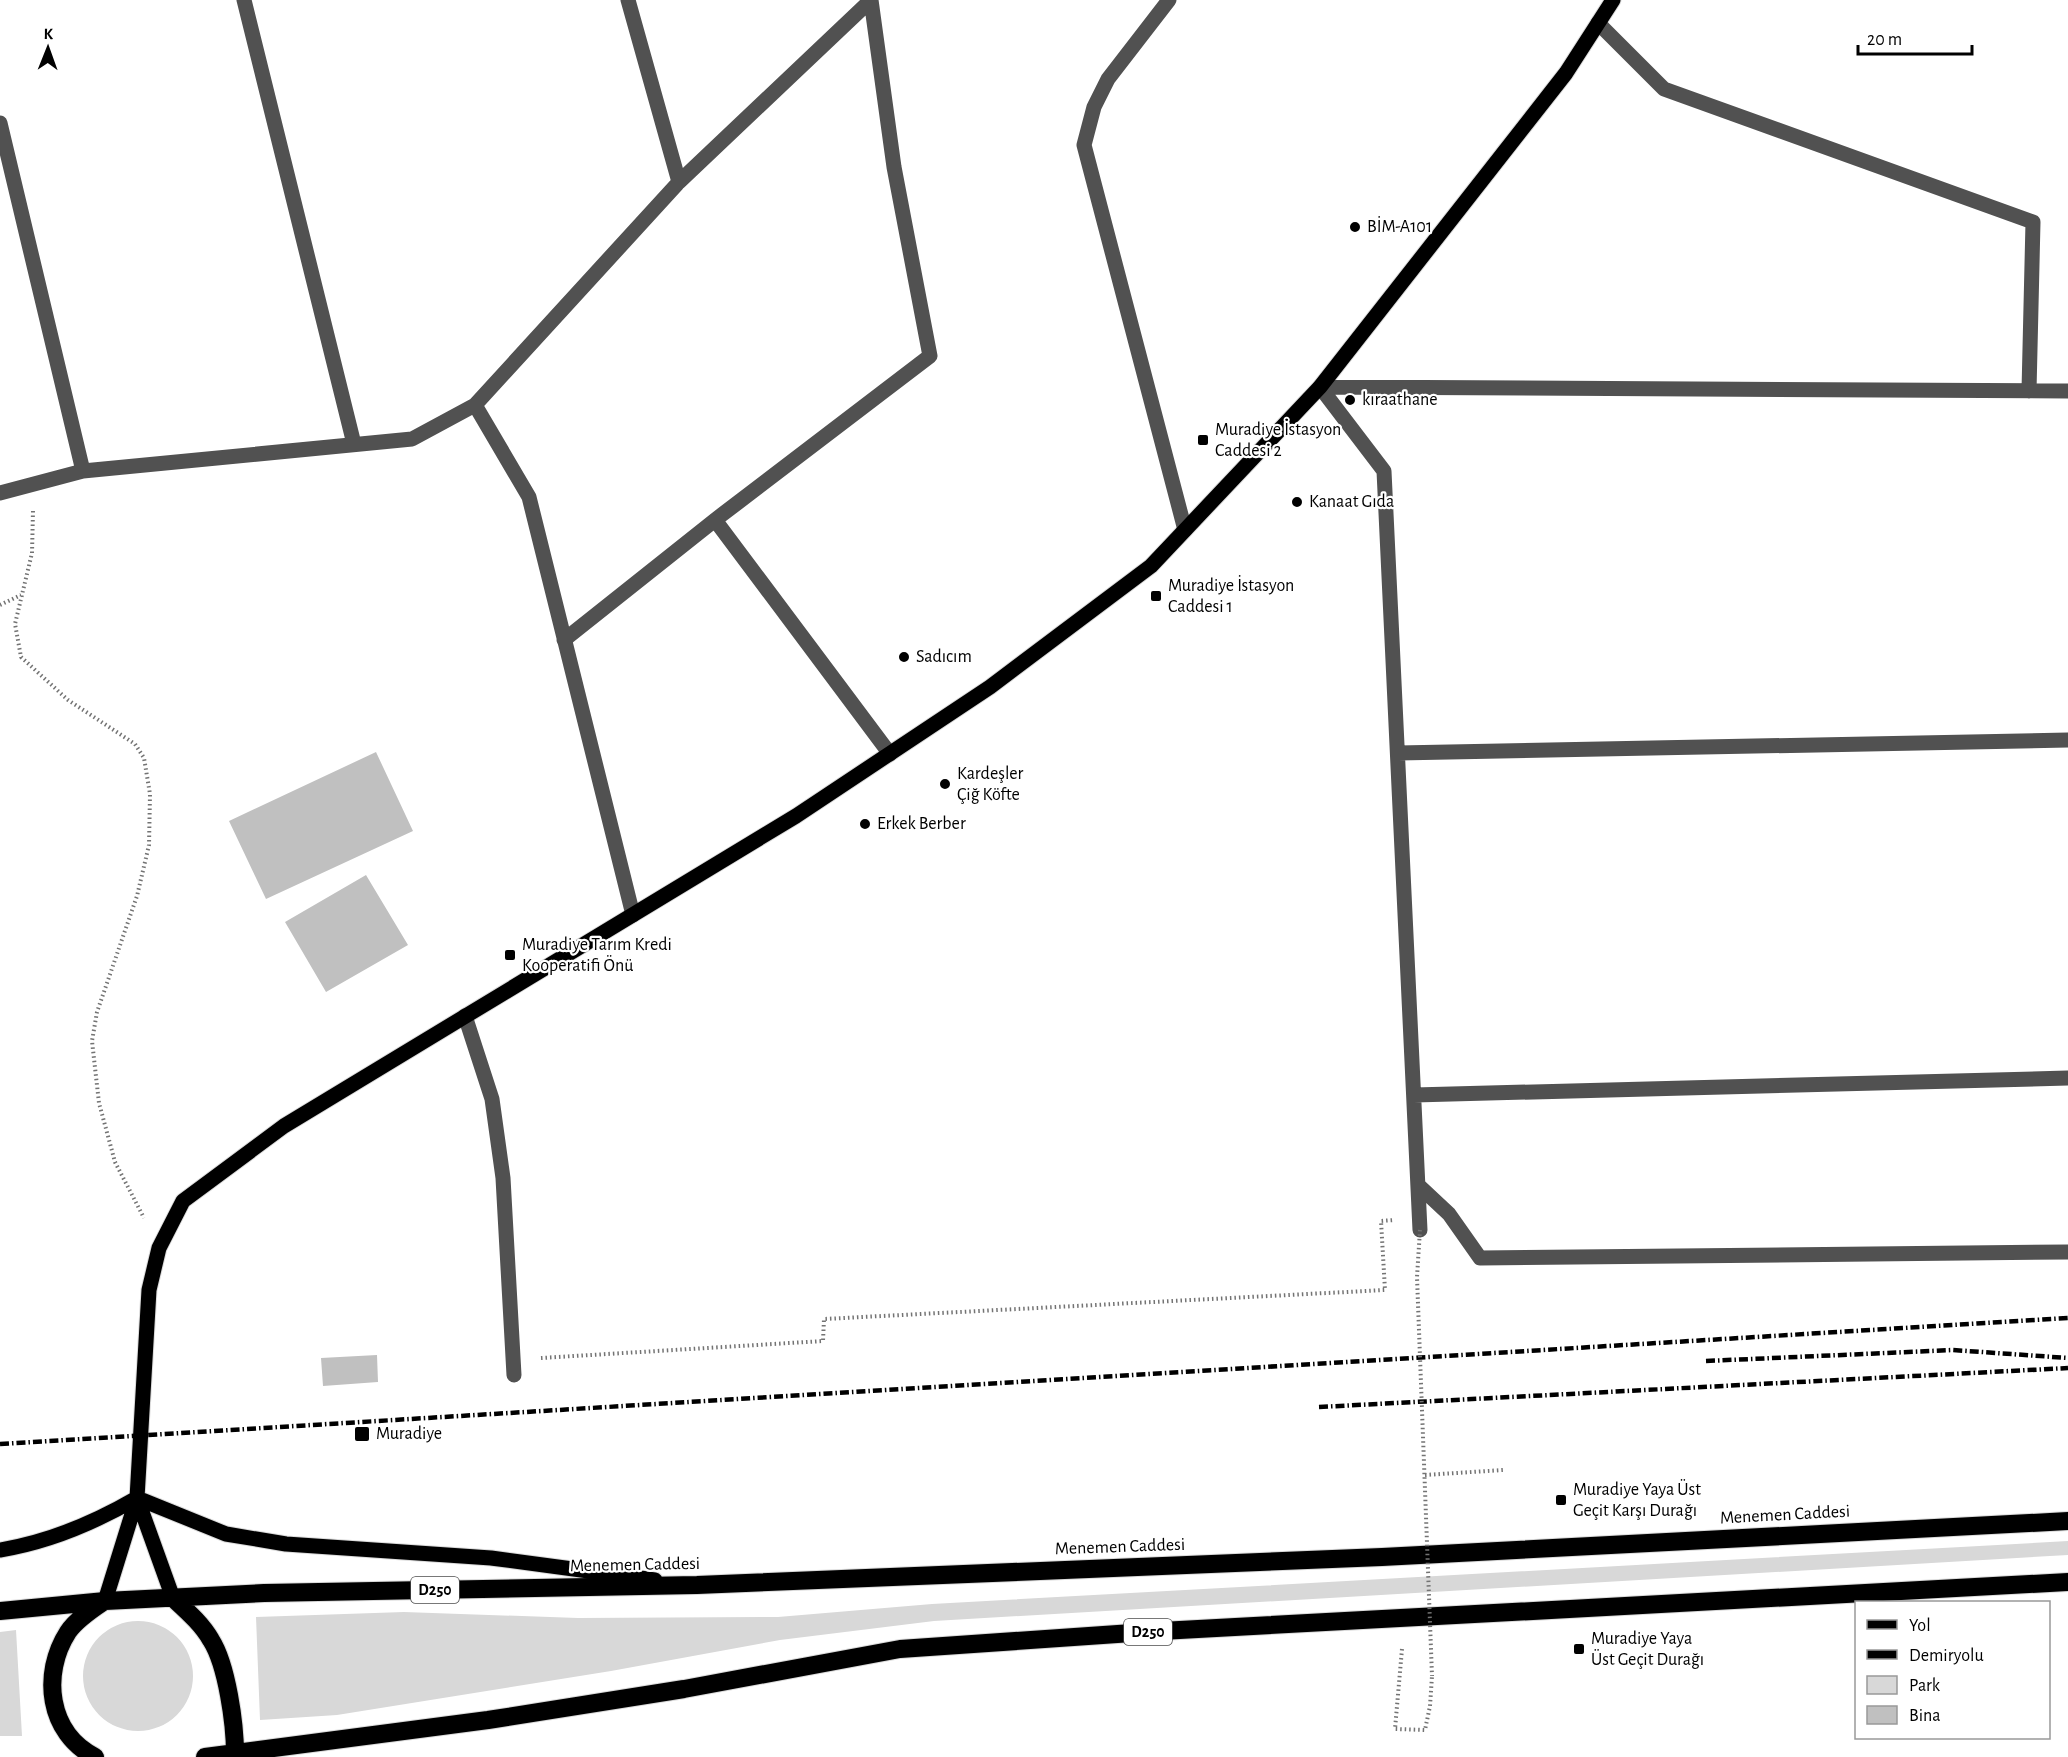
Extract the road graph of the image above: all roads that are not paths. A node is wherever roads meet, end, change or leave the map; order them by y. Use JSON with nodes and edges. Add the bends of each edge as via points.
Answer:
{"nodes":[{"id":1,"x":244,"y":0,"type":"edge"},
{"id":2,"x":628,"y":0,"type":"edge"},
{"id":3,"x":871,"y":0,"type":"edge"},
{"id":4,"x":1169,"y":0,"type":"edge"},
{"id":5,"x":1613,"y":0,"type":"edge"},
{"id":6,"x":1598,"y":23,"type":"junction"},
{"id":7,"x":0,"y":123,"type":"edge"},
{"id":8,"x":679,"y":182,"type":"junction"},
{"id":9,"x":1320,"y":387,"type":"junction"},
{"id":10,"x":2029,"y":391,"type":"junction"},
{"id":11,"x":2068,"y":392,"type":"edge"},
{"id":12,"x":475,"y":405,"type":"junction"},
{"id":13,"x":354,"y":444,"type":"junction"},
{"id":14,"x":83,"y":471,"type":"junction"},
{"id":15,"x":0,"y":493,"type":"edge"},
{"id":16,"x":715,"y":520,"type":"junction"},
{"id":17,"x":1185,"y":530,"type":"junction"},
{"id":18,"x":564,"y":639,"type":"junction"},
{"id":19,"x":2068,"y":740,"type":"edge"},
{"id":20,"x":1398,"y":753,"type":"junction"},
{"id":21,"x":890,"y":754,"type":"junction"},
{"id":22,"x":633,"y":915,"type":"junction"},
{"id":23,"x":465,"y":1016,"type":"junction"},
{"id":24,"x":2068,"y":1078,"type":"edge"},
{"id":25,"x":1414,"y":1095,"type":"junction"},
{"id":26,"x":1418,"y":1185,"type":"junction"},
{"id":27,"x":1420,"y":1224,"type":"road end"},
{"id":28,"x":2068,"y":1252,"type":"edge"},
{"id":29,"x":514,"y":1375,"type":"dead end"},
{"id":30,"x":137,"y":1498,"type":"junction"},
{"id":31,"x":2068,"y":1521,"type":"edge"},
{"id":32,"x":0,"y":1550,"type":"edge"},
{"id":33,"x":2068,"y":1582,"type":"edge"},
{"id":34,"x":697,"y":1585,"type":"junction"},
{"id":35,"x":173,"y":1598,"type":"junction"},
{"id":36,"x":105,"y":1601,"type":"junction"},
{"id":37,"x":0,"y":1611,"type":"edge"},
{"id":38,"x":235,"y":1756,"type":"edge"},
{"id":39,"x":95,"y":1757,"type":"edge"},
{"id":40,"x":205,"y":1757,"type":"edge"}],
"edges":[{"from":1,"to":13,"type":"street"},
{"from":2,"to":8,"type":"street"},
{"from":3,"to":8,"type":"street"},
{"from":3,"to":16,"type":"street","via":[[894,167],[930,356]]},
{"from":4,"to":17,"type":"street","via":[[1108,79],[1094,107],[1084,145]]},
{"from":5,"to":6,"type":"main road"},
{"from":6,"to":9,"type":"main road","via":[[1566,73]]},
{"from":6,"to":10,"type":"street","via":[[1665,89],[2033,222]]},
{"from":7,"to":14,"type":"street"},
{"from":8,"to":12,"type":"street"},
{"from":9,"to":10,"type":"street"},
{"from":9,"to":17,"type":"main road"},
{"from":9,"to":20,"type":"street","via":[[1384,471]]},
{"from":10,"to":11,"type":"street"},
{"from":12,"to":13,"type":"street","via":[[412,439]]},
{"from":12,"to":18,"type":"street","via":[[529,497]]},
{"from":13,"to":14,"type":"street"},
{"from":14,"to":15,"type":"street"},
{"from":16,"to":18,"type":"street"},
{"from":16,"to":21,"type":"street"},
{"from":17,"to":21,"type":"main road","via":[[1142,574],[990,687]]},
{"from":18,"to":22,"type":"street"},
{"from":19,"to":20,"type":"street"},
{"from":20,"to":25,"type":"street"},
{"from":21,"to":22,"type":"main road"},
{"from":22,"to":23,"type":"main road"},
{"from":23,"to":29,"type":"street","via":[[492,1099],[503,1178]]},
{"from":23,"to":30,"type":"main road","via":[[284,1126],[183,1201],[159,1248],[149,1290]]},
{"from":24,"to":25,"type":"street"},
{"from":25,"to":26,"type":"street"},
{"from":26,"to":27,"type":"street"},
{"from":26,"to":28,"type":"street","via":[[1449,1214],[1480,1258]]},
{"from":30,"to":32,"type":"main road","via":[[75,1530]]},
{"from":30,"to":34,"type":"main road","via":[[226,1534],[286,1544],[491,1558]]},
{"from":30,"to":35,"type":"main road"},
{"from":30,"to":36,"type":"main road"},
{"from":31,"to":34,"type":"highway","name":"Menemen Caddesi","number":"D250","via":[[1382,1557]]},
{"from":33,"to":38,"type":"highway","number":"D250","via":[[1161,1631],[900,1649],[684,1689]]},
{"from":34,"to":35,"type":"highway","name":"Menemen Caddesi","number":"D250"},
{"from":35,"to":36,"type":"highway","name":"Menemen Caddesi","number":"D250"},
{"from":35,"to":38,"type":"highway","via":[[212,1641],[231,1708]]},
{"from":36,"to":37,"type":"highway","name":"Menemen Caddesi","number":"D250"},
{"from":36,"to":39,"type":"highway","via":[[69,1630],[56,1654],[51,1681],[55,1708],[67,1733]]},
{"from":38,"to":40,"type":"highway","number":"D250"}]}
